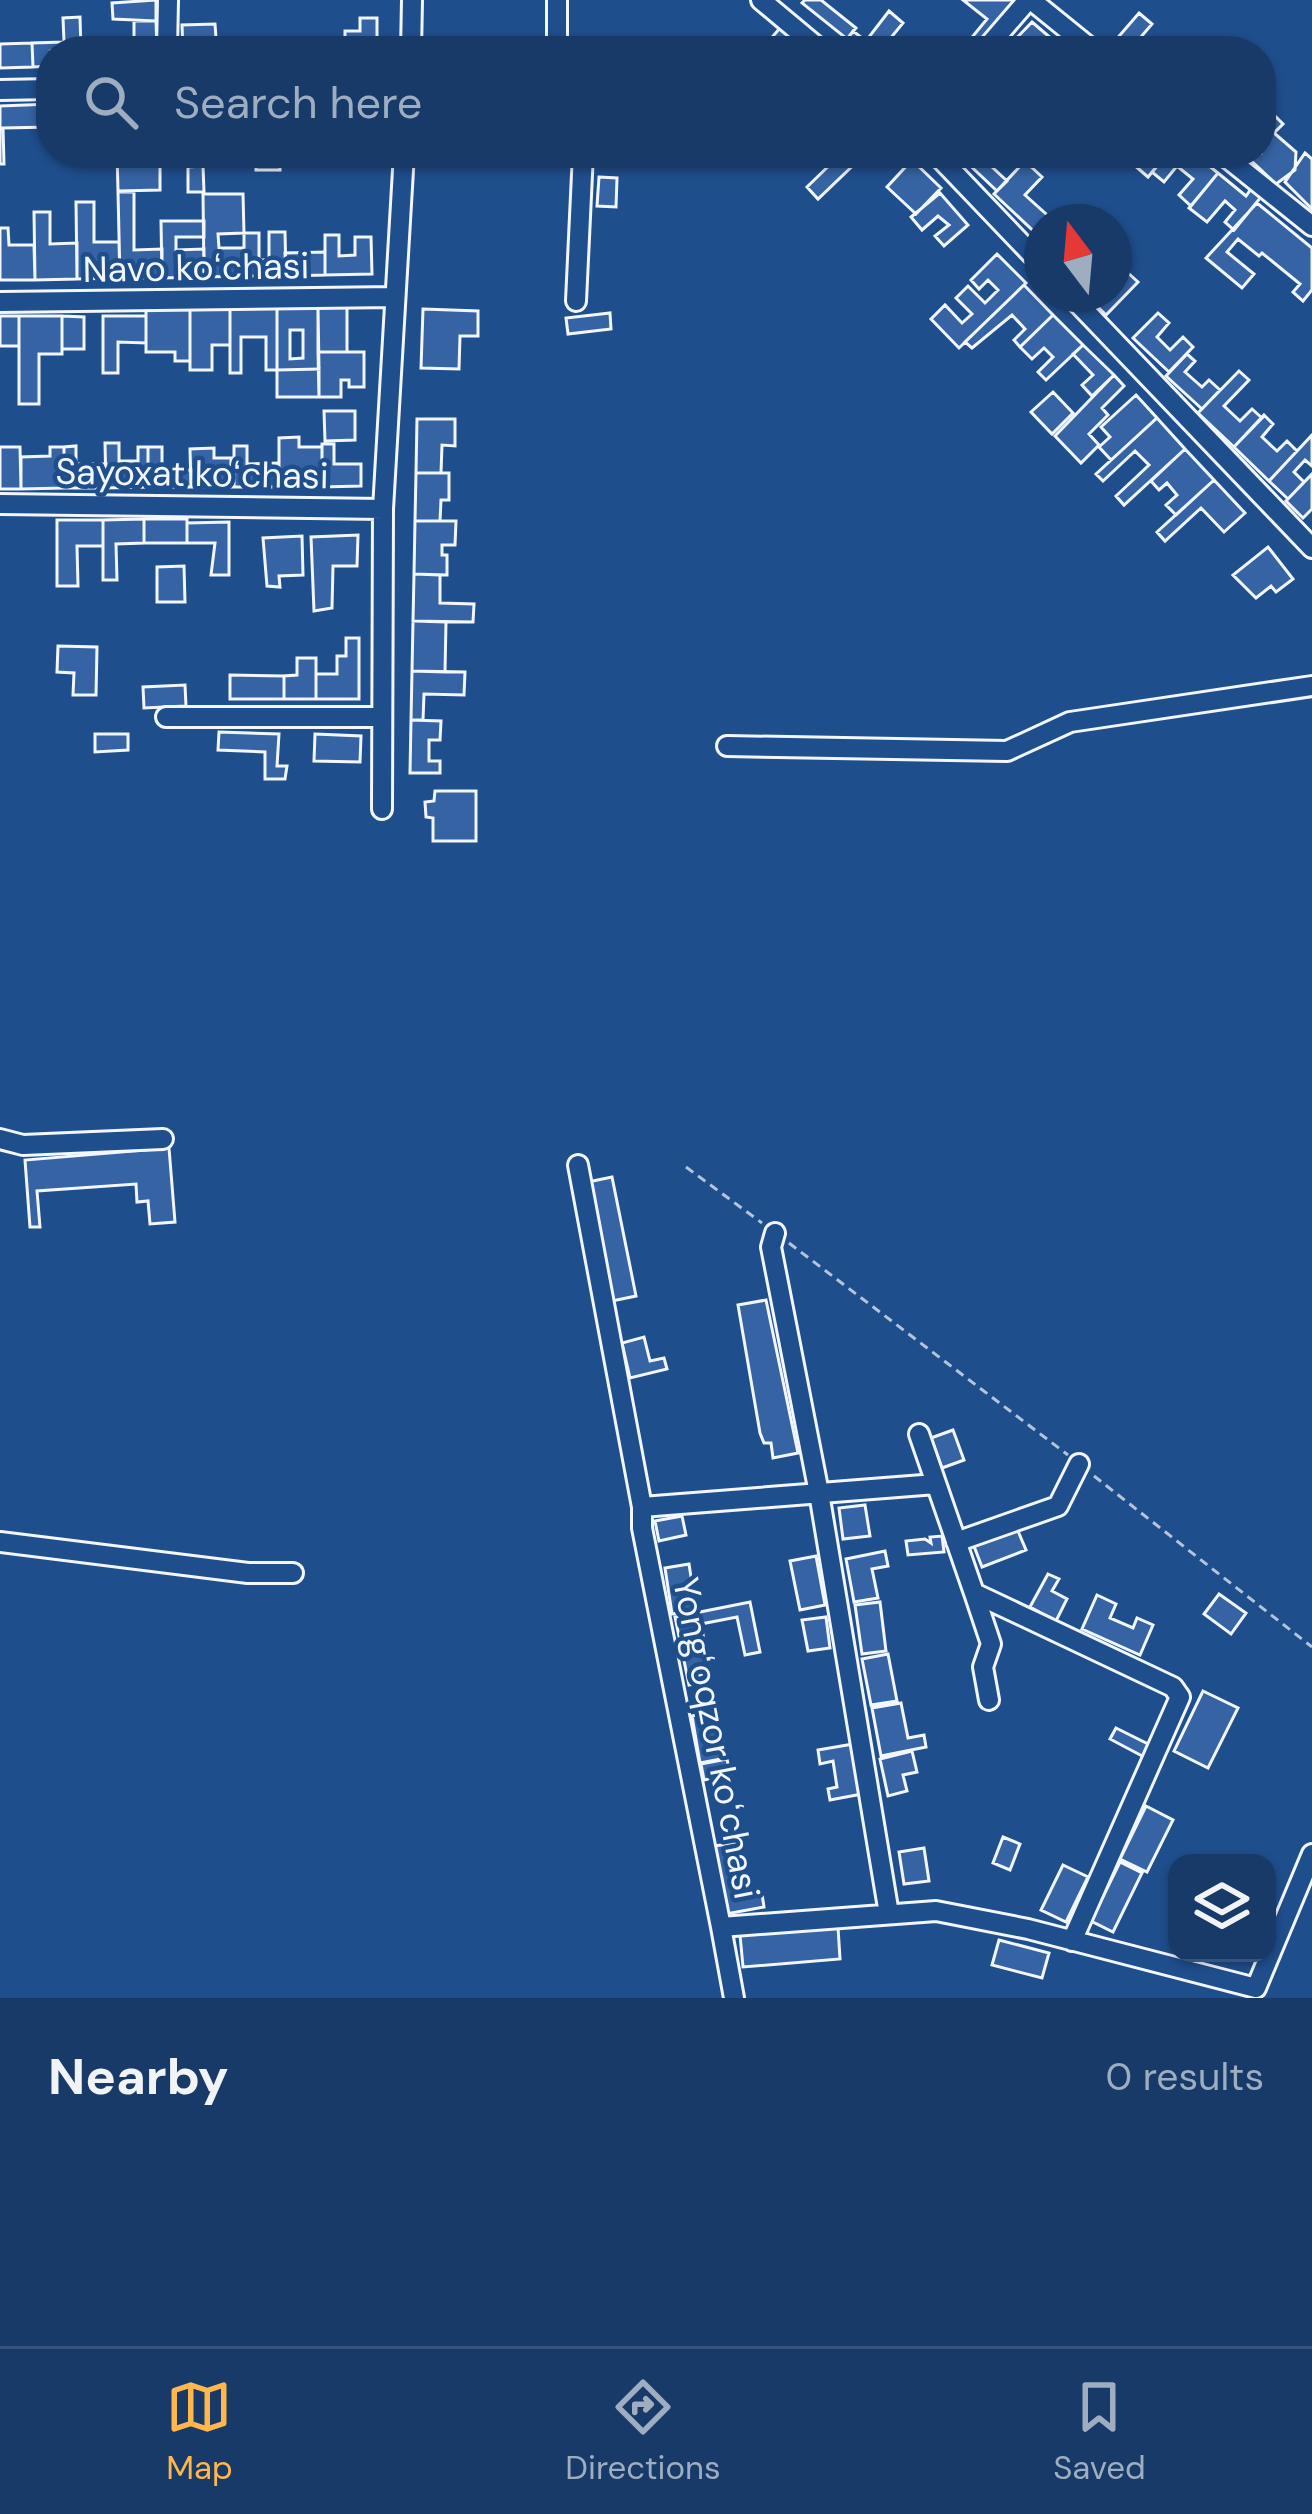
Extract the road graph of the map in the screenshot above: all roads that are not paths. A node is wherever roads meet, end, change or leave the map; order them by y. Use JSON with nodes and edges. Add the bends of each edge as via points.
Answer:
{"nodes":[{"id":1,"x":167,"y":0,"type":"edge"},
{"id":2,"x":412,"y":0,"type":"edge"},
{"id":3,"x":557,"y":0,"type":"edge"},
{"id":4,"x":761,"y":0,"type":"edge"},
{"id":5,"x":1029,"y":0,"type":"edge"},
{"id":6,"x":167,"y":36,"type":"edge"},
{"id":7,"x":411,"y":36,"type":"edge"},
{"id":8,"x":557,"y":36,"type":"edge"},
{"id":9,"x":804,"y":36,"type":"edge"},
{"id":10,"x":997,"y":36,"type":"edge"},
{"id":11,"x":1075,"y":36,"type":"edge"},
{"id":12,"x":36,"y":89,"type":"edge"},
{"id":13,"x":0,"y":90,"type":"edge"},
{"id":14,"x":403,"y":168,"type":"edge"},
{"id":15,"x":582,"y":168,"type":"edge"},
{"id":16,"x":949,"y":168,"type":"edge"},
{"id":17,"x":1240,"y":168,"type":"edge"},
{"id":18,"x":1312,"y":226,"type":"edge"},
{"id":19,"x":1024,"y":246,"type":"edge"},
{"id":20,"x":394,"y":297,"type":"junction"},
{"id":21,"x":0,"y":302,"type":"edge"},
{"id":22,"x":576,"y":302,"type":"dead end"},
{"id":23,"x":1087,"y":312,"type":"edge"},
{"id":24,"x":0,"y":504,"type":"edge"},
{"id":25,"x":383,"y":509,"type":"junction"},
{"id":26,"x":1312,"y":548,"type":"edge"},
{"id":27,"x":1312,"y":686,"type":"edge"},
{"id":28,"x":166,"y":717,"type":"dead end"},
{"id":29,"x":382,"y":717,"type":"junction"},
{"id":30,"x":727,"y":746,"type":"dead end"},
{"id":31,"x":382,"y":809,"type":"dead end"},
{"id":32,"x":0,"y":1138,"type":"edge"},
{"id":33,"x":164,"y":1139,"type":"dead end"},
{"id":34,"x":578,"y":1166,"type":"dead end"},
{"id":35,"x":775,"y":1233,"type":"road end"},
{"id":36,"x":919,"y":1434,"type":"dead end"},
{"id":37,"x":1079,"y":1464,"type":"road end"},
{"id":38,"x":936,"y":1484,"type":"junction"},
{"id":39,"x":819,"y":1493,"type":"junction"},
{"id":40,"x":642,"y":1507,"type":"junction"},
{"id":41,"x":0,"y":1542,"type":"edge"},
{"id":42,"x":956,"y":1542,"type":"junction"},
{"id":43,"x":293,"y":1573,"type":"dead end"},
{"id":44,"x":974,"y":1593,"type":"junction"},
{"id":45,"x":989,"y":1700,"type":"dead end"},
{"id":46,"x":1312,"y":1854,"type":"edge"},
{"id":47,"x":889,"y":1914,"type":"junction"},
{"id":48,"x":721,"y":1927,"type":"junction"},
{"id":49,"x":1072,"y":1941,"type":"junction"},
{"id":50,"x":1254,"y":1993,"type":"edge"},
{"id":51,"x":734,"y":1998,"type":"edge"}],
"edges":[{"from":1,"to":6,"type":"street"},
{"from":2,"to":7,"type":"street"},
{"from":3,"to":8,"type":"street"},
{"from":4,"to":9,"type":"street"},
{"from":5,"to":10,"type":"street"},
{"from":5,"to":11,"type":"street"},
{"from":12,"to":13,"type":"street"},
{"from":14,"to":20,"type":"street"},
{"from":15,"to":22,"type":"street"},
{"from":16,"to":19,"type":"street"},
{"from":17,"to":18,"type":"street"},
{"from":20,"to":21,"type":"street","name":"Navo koʻchasi"},
{"from":20,"to":25,"type":"street"},
{"from":23,"to":26,"type":"street"},
{"from":24,"to":25,"type":"street","name":"Sayoxat koʻchasi"},
{"from":25,"to":29,"type":"street"},
{"from":27,"to":30,"type":"street","via":[[1070,722],[1006,751]]},
{"from":28,"to":29,"type":"street"},
{"from":29,"to":31,"type":"street"},
{"from":32,"to":33,"type":"street","via":[[23,1145]]},
{"from":34,"to":40,"type":"street","name":"Yongʻoqzor koʻchasi"},
{"from":35,"to":39,"type":"street","via":[[771,1246]]},
{"from":36,"to":38,"type":"street"},
{"from":37,"to":42,"type":"street","via":[[1058,1506]]},
{"from":38,"to":39,"type":"street"},
{"from":38,"to":42,"type":"street"},
{"from":39,"to":40,"type":"street"},
{"from":39,"to":47,"type":"street"},
{"from":40,"to":48,"type":"street","name":"Yongʻoqzor koʻchasi"},
{"from":41,"to":43,"type":"street"},
{"from":42,"to":44,"type":"street"},
{"from":44,"to":45,"type":"street","via":[[991,1644],[983,1666]]},
{"from":44,"to":49,"type":"street","via":[[1180,1697]]},
{"from":46,"to":50,"type":"street","name":"Yongʻoqzor koʻchasi"},
{"from":47,"to":48,"type":"street","name":"Yongʻoqzor koʻchasi"},
{"from":47,"to":49,"type":"street","name":"Yongʻoqzor koʻchasi","via":[[936,1911]]},
{"from":48,"to":51,"type":"street"},
{"from":49,"to":50,"type":"street","name":"Yongʻoqzor koʻchasi"}]}
